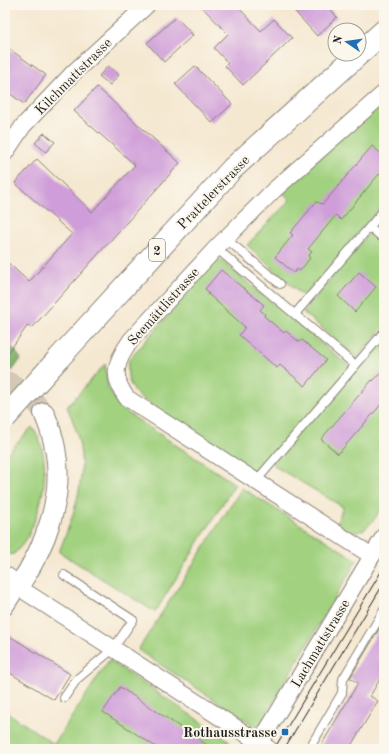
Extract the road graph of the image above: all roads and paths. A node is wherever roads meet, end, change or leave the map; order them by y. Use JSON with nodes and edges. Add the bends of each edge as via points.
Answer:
{"nodes":[{"id":1,"x":147,"y":5,"type":"edge"},
{"id":2,"x":384,"y":31,"type":"edge"},
{"id":3,"x":384,"y":93,"type":"edge"},
{"id":4,"x":5,"y":153,"type":"edge"},
{"id":5,"x":384,"y":210,"type":"edge"},
{"id":6,"x":370,"y":227,"type":"junction"},
{"id":7,"x":384,"y":239,"type":"edge"},
{"id":8,"x":221,"y":243,"type":"junction"},
{"id":9,"x":280,"y":284,"type":"dead end"},
{"id":10,"x":294,"y":314,"type":"junction"},
{"id":11,"x":384,"y":332,"type":"edge"},
{"id":12,"x":356,"y":365,"type":"junction"},
{"id":13,"x":44,"y":413,"type":"tunnel mouth"},
{"id":14,"x":5,"y":418,"type":"edge"},
{"id":15,"x":256,"y":481,"type":"junction"},
{"id":16,"x":384,"y":536,"type":"edge"},
{"id":17,"x":372,"y":556,"type":"junction"},
{"id":18,"x":64,"y":575,"type":"dead end"},
{"id":19,"x":9,"y":583,"type":"edge"},
{"id":20,"x":5,"y":607,"type":"edge"},
{"id":21,"x":384,"y":610,"type":"edge"},
{"id":22,"x":113,"y":649,"type":"junction"},
{"id":23,"x":64,"y":698,"type":"dead end"},
{"id":24,"x":261,"y":747,"type":"edge"},
{"id":25,"x":309,"y":749,"type":"edge"}],
"edges":[{"from":1,"to":4,"type":"street","name":"Kilchmattstrasse","via":[[73,73],[20,131]]},
{"from":2,"to":14,"type":"main road","name":"Prattelerstrasse","number":"2","bridge":true,"via":[[232,169]]},
{"from":3,"to":8,"type":"street","name":"Seemättlistrasse","via":[[274,190]]},
{"from":5,"to":6,"type":"lane"},
{"from":6,"to":7,"type":"lane"},
{"from":6,"to":10,"type":"lane"},
{"from":8,"to":9,"type":"lane"},
{"from":8,"to":10,"type":"lane"},
{"from":8,"to":15,"type":"street","name":"Seemättlistrasse","via":[[131,340],[121,353],[116,377],[120,389],[127,398]]},
{"from":10,"to":12,"type":"lane"},
{"from":11,"to":12,"type":"lane"},
{"from":12,"to":15,"type":"lane"},
{"from":13,"to":19,"type":"street","via":[[56,449],[56,498],[48,530],[30,570]]},
{"from":15,"to":17,"type":"street","name":"Seemättlistrasse"},
{"from":16,"to":17,"type":"street","name":"Lachmattstrasse"},
{"from":17,"to":24,"type":"street","name":"Lachmattstrasse"},
{"from":18,"to":22,"type":"lane","via":[[133,620]]},
{"from":19,"to":20,"type":"street"},
{"from":19,"to":22,"type":"street"},
{"from":21,"to":25,"type":"lane","via":[[343,679],[342,693]]},
{"from":22,"to":23,"type":"lane","via":[[77,679]]},
{"from":22,"to":24,"type":"street"}]}
